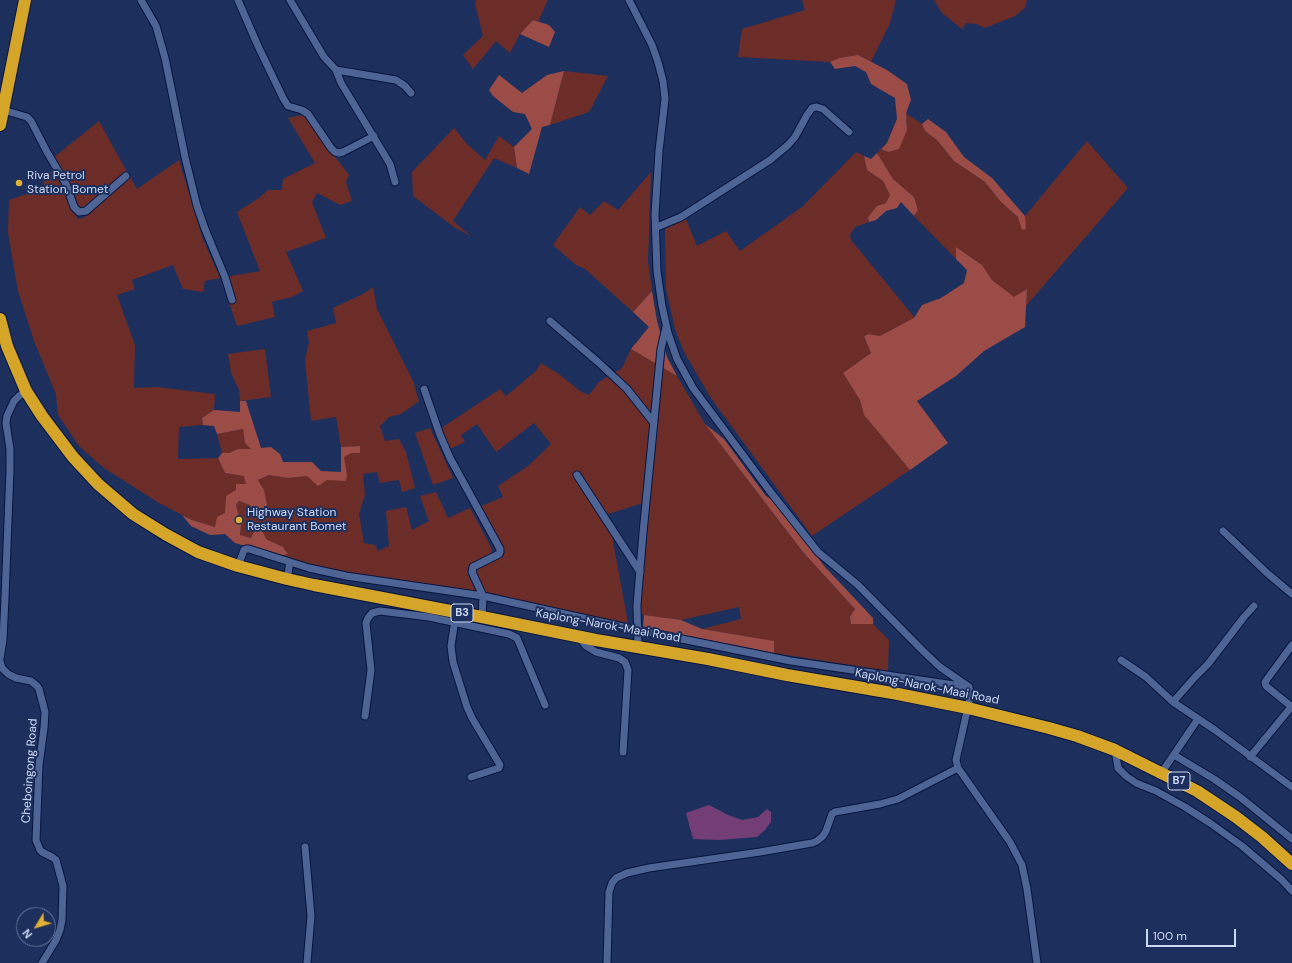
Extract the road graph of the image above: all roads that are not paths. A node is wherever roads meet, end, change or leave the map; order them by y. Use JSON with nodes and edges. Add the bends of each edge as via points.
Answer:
{"nodes":[{"id":1,"x":25,"y":0,"type":"edge"},
{"id":2,"x":141,"y":0,"type":"edge"},
{"id":3,"x":238,"y":0,"type":"edge"},
{"id":4,"x":290,"y":0,"type":"edge"},
{"id":5,"x":629,"y":0,"type":"edge"},
{"id":6,"x":336,"y":70,"type":"junction"},
{"id":7,"x":411,"y":93,"type":"dead end"},
{"id":8,"x":2,"y":110,"type":"junction"},
{"id":9,"x":0,"y":125,"type":"edge"},
{"id":10,"x":849,"y":132,"type":"dead end"},
{"id":11,"x":374,"y":136,"type":"junction"},
{"id":12,"x":126,"y":176,"type":"dead end"},
{"id":13,"x":395,"y":182,"type":"dead end"},
{"id":14,"x":657,"y":227,"type":"junction"},
{"id":15,"x":232,"y":300,"type":"dead end"},
{"id":16,"x":0,"y":319,"type":"edge"},
{"id":17,"x":550,"y":321,"type":"dead end"},
{"id":18,"x":666,"y":325,"type":"junction"},
{"id":19,"x":424,"y":389,"type":"dead end"},
{"id":20,"x":26,"y":391,"type":"junction"},
{"id":21,"x":654,"y":423,"type":"junction"},
{"id":22,"x":577,"y":475,"type":"dead end"},
{"id":23,"x":1223,"y":531,"type":"dead end"},
{"id":24,"x":290,"y":562,"type":"junction"},
{"id":25,"x":238,"y":566,"type":"junction"},
{"id":26,"x":640,"y":572,"type":"junction"},
{"id":27,"x":287,"y":579,"type":"junction"},
{"id":28,"x":1292,"y":594,"type":"edge"},
{"id":29,"x":484,"y":596,"type":"junction"},
{"id":30,"x":1254,"y":606,"type":"dead end"},
{"id":31,"x":455,"y":617,"type":"junction"},
{"id":32,"x":482,"y":617,"type":"junction"},
{"id":33,"x":637,"y":630,"type":"junction"},
{"id":34,"x":578,"y":636,"type":"junction"},
{"id":35,"x":1292,"y":645,"type":"edge"},
{"id":36,"x":638,"y":647,"type":"junction"},
{"id":37,"x":0,"y":660,"type":"edge"},
{"id":38,"x":1121,"y":660,"type":"dead end"},
{"id":39,"x":791,"y":661,"type":"junction"},
{"id":40,"x":787,"y":675,"type":"junction"},
{"id":41,"x":969,"y":687,"type":"junction"},
{"id":42,"x":1173,"y":702,"type":"junction"},
{"id":43,"x":545,"y":705,"type":"dead end"},
{"id":44,"x":1292,"y":707,"type":"edge"},
{"id":45,"x":968,"y":708,"type":"junction"},
{"id":46,"x":365,"y":716,"type":"dead end"},
{"id":47,"x":1198,"y":719,"type":"junction"},
{"id":48,"x":1043,"y":726,"type":"joint"},
{"id":49,"x":1115,"y":750,"type":"junction"},
{"id":50,"x":623,"y":752,"type":"dead end"},
{"id":51,"x":1174,"y":755,"type":"junction"},
{"id":52,"x":1250,"y":757,"type":"junction"},
{"id":53,"x":958,"y":768,"type":"junction"},
{"id":54,"x":1162,"y":772,"type":"junction"},
{"id":55,"x":471,"y":777,"type":"dead end"},
{"id":56,"x":1292,"y":787,"type":"edge"},
{"id":57,"x":1292,"y":839,"type":"edge"},
{"id":58,"x":305,"y":847,"type":"dead end"},
{"id":59,"x":1291,"y":862,"type":"edge"},
{"id":60,"x":1292,"y":891,"type":"edge"},
{"id":61,"x":42,"y":963,"type":"edge"},
{"id":62,"x":307,"y":963,"type":"edge"},
{"id":63,"x":607,"y":963,"type":"edge"},
{"id":64,"x":1037,"y":963,"type":"edge"}],
"edges":[{"from":1,"to":8,"type":"highway"},
{"from":2,"to":15,"type":"street","via":[[156,26],[197,206]]},
{"from":3,"to":11,"type":"street","via":[[288,106],[308,114],[335,152],[344,152]]},
{"from":4,"to":6,"type":"street","via":[[324,57]]},
{"from":5,"to":14,"type":"street","via":[[652,45],[663,81],[665,99],[659,150],[655,214]]},
{"from":6,"to":7,"type":"street","via":[[396,80]]},
{"from":6,"to":11,"type":"street","via":[[341,83]]},
{"from":8,"to":9,"type":"highway"},
{"from":8,"to":12,"type":"street","via":[[27,117],[31,121],[66,184],[74,207],[79,212],[86,210]]},
{"from":10,"to":14,"type":"street","via":[[823,109],[817,106],[812,108],[795,137],[770,160],[680,217]]},
{"from":11,"to":13,"type":"street","via":[[390,164]]},
{"from":14,"to":18,"type":"street","via":[[657,271]]},
{"from":16,"to":20,"type":"highway","name":"Kaplong-Narok-Maai Road","number":"B3"},
{"from":17,"to":21,"type":"street","via":[[627,389]]},
{"from":18,"to":21,"type":"street"},
{"from":18,"to":41,"type":"street","via":[[677,359],[693,388],[818,552],[858,585],[940,667]]},
{"from":19,"to":29,"type":"street","via":[[450,458],[500,549],[499,554],[473,568],[472,572]]},
{"from":20,"to":25,"type":"highway","name":"Kaplong-Narok-Maai Road","number":"B3","via":[[73,457],[117,501],[133,514],[181,543],[210,557]]},
{"from":20,"to":37,"type":"street","name":"Cheboingong Road","via":[[14,401],[6,424],[10,470]]},
{"from":21,"to":26,"type":"street"},
{"from":22,"to":26,"type":"street"},
{"from":23,"to":28,"type":"street"},
{"from":24,"to":25,"type":"street","via":[[246,549]]},
{"from":24,"to":27,"type":"street"},
{"from":24,"to":29,"type":"street","via":[[346,576]]},
{"from":25,"to":27,"type":"highway","name":"Kaplong-Narok-Maai Road","number":"B3"},
{"from":26,"to":33,"type":"street"},
{"from":27,"to":31,"type":"highway","name":"Kaplong-Narok-Maai Road","number":"B3"},
{"from":29,"to":32,"type":"street"},
{"from":29,"to":33,"type":"street"},
{"from":30,"to":42,"type":"street","via":[[1208,664]]},
{"from":31,"to":32,"type":"highway","name":"Kaplong-Narok-Maai Road","number":"B3"},
{"from":31,"to":43,"type":"street","via":[[517,638]]},
{"from":31,"to":46,"type":"street","via":[[380,611],[372,613],[366,623],[371,670]]},
{"from":31,"to":55,"type":"street","via":[[451,646],[453,662],[467,707],[500,767]]},
{"from":32,"to":34,"type":"highway","name":"Kaplong-Narok-Maai Road","number":"B3"},
{"from":33,"to":36,"type":"street"},
{"from":33,"to":39,"type":"street"},
{"from":34,"to":36,"type":"highway","name":"Kaplong-Narok-Maai Road","number":"B3"},
{"from":34,"to":50,"type":"street","via":[[586,646],[596,652],[625,662],[628,670]]},
{"from":35,"to":44,"type":"street","via":[[1264,682]]},
{"from":36,"to":40,"type":"highway","name":"Kaplong-Narok-Maai Road","number":"B3"},
{"from":37,"to":61,"type":"street","name":"Cheboingong Road","via":[[2,668],[8,674],[31,681],[37,686],[44,712],[36,840],[40,850],[56,860],[63,886],[60,930]]},
{"from":38,"to":42,"type":"street","via":[[1146,677]]},
{"from":39,"to":40,"type":"street"},
{"from":39,"to":41,"type":"street"},
{"from":40,"to":45,"type":"highway","name":"Kaplong-Narok-Maai Road","number":"B3"},
{"from":41,"to":45,"type":"street"},
{"from":42,"to":47,"type":"street"},
{"from":44,"to":52,"type":"street"},
{"from":45,"to":48,"type":"highway","name":"Kaplong-Narok-Maai Road","number":"B3"},
{"from":45,"to":53,"type":"street","via":[[956,760]]},
{"from":47,"to":51,"type":"street"},
{"from":47,"to":52,"type":"street"},
{"from":48,"to":49,"type":"highway","name":"Kaplong-Narok-Maai Road","number":"B7"},
{"from":49,"to":54,"type":"highway","name":"Kaplong-Narok-Maai Road","number":"B7"},
{"from":49,"to":60,"type":"street","via":[[1118,768],[1126,776],[1185,806],[1210,823],[1242,846]]},
{"from":51,"to":54,"type":"street"},
{"from":51,"to":57,"type":"street","via":[[1240,797]]},
{"from":52,"to":56,"type":"street"},
{"from":53,"to":63,"type":"street","via":[[898,799],[835,812],[823,836],[812,843],[649,868],[616,878],[609,892]]},
{"from":53,"to":64,"type":"street","via":[[1010,842],[1022,865]]},
{"from":54,"to":59,"type":"highway","name":"Kaplong-Narok-Maai Road","number":"B7","via":[[1236,817]]},
{"from":58,"to":62,"type":"street","via":[[311,916]]}]}
